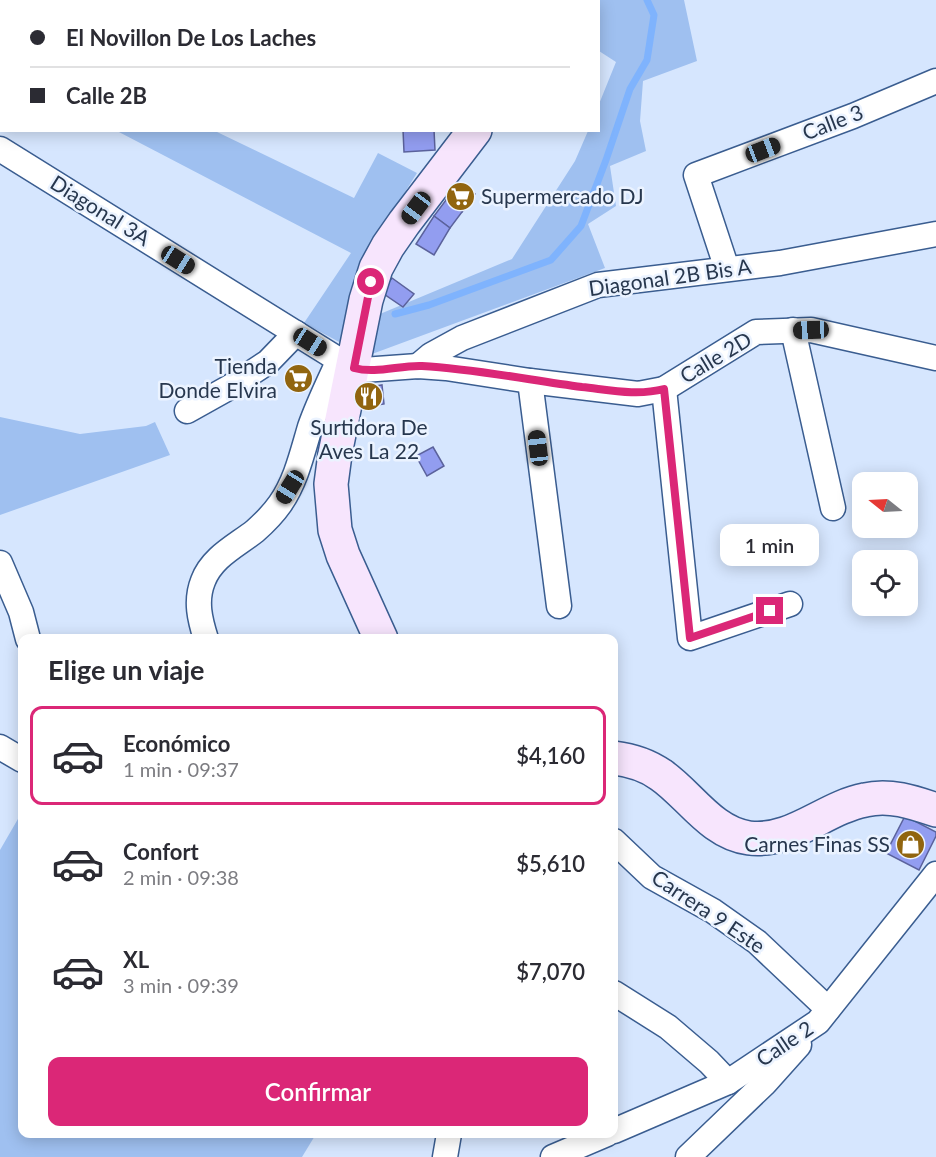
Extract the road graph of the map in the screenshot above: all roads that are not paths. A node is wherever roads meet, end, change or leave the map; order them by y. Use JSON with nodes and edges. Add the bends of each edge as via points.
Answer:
{"nodes":[{"id":1,"x":936,"y":81,"type":"edge"},
{"id":2,"x":473,"y":132,"type":"edge"},
{"id":3,"x":0,"y":149,"type":"edge"},
{"id":4,"x":936,"y":234,"type":"edge"},
{"id":5,"x":727,"y":269,"type":"junction"},
{"id":6,"x":793,"y":330,"type":"junction"},
{"id":7,"x":296,"y":333,"type":"junction"},
{"id":8,"x":936,"y":358,"type":"edge"},
{"id":9,"x":346,"y":364,"type":"junction"},
{"id":10,"x":418,"y":366,"type":"junction"},
{"id":11,"x":530,"y":381,"type":"junction"},
{"id":12,"x":664,"y":389,"type":"junction"},
{"id":13,"x":187,"y":411,"type":"dead end"},
{"id":14,"x":832,"y":508,"type":"dead end"},
{"id":15,"x":0,"y":563,"type":"edge"},
{"id":16,"x":790,"y":604,"type":"dead end"},
{"id":17,"x":559,"y":606,"type":"dead end"},
{"id":18,"x":27,"y":634,"type":"edge"},
{"id":19,"x":205,"y":634,"type":"edge"},
{"id":20,"x":379,"y":634,"type":"edge"},
{"id":21,"x":0,"y":747,"type":"edge"},
{"id":22,"x":18,"y":758,"type":"edge"},
{"id":23,"x":618,"y":759,"type":"edge"},
{"id":24,"x":936,"y":810,"type":"edge"},
{"id":25,"x":618,"y":845,"type":"edge"},
{"id":26,"x":936,"y":874,"type":"edge"},
{"id":27,"x":618,"y":996,"type":"edge"},
{"id":28,"x":823,"y":1016,"type":"junction"},
{"id":29,"x":728,"y":1082,"type":"junction"},
{"id":30,"x":618,"y":1129,"type":"edge"},
{"id":31,"x":448,"y":1138,"type":"edge"},
{"id":32,"x":598,"y":1138,"type":"edge"},
{"id":33,"x":445,"y":1157,"type":"edge"},
{"id":34,"x":553,"y":1157,"type":"edge"},
{"id":35,"x":688,"y":1157,"type":"edge"}],
"edges":[{"from":1,"to":5,"type":"street","name":"Calle 3","via":[[696,175]]},
{"from":2,"to":9,"type":"street","via":[[383,255]]},
{"from":3,"to":7,"type":"street","name":"Diagonal 3A"},
{"from":4,"to":5,"type":"street","name":"Diagonal 2B Bis A"},
{"from":5,"to":10,"type":"street","name":"Diagonal 2B Bis A","via":[[619,281],[579,291],[462,338]]},
{"from":6,"to":8,"type":"street","name":"Calle 2D","via":[[811,330]]},
{"from":6,"to":12,"type":"street","name":"Calle 2D","via":[[756,332]]},
{"from":6,"to":14,"type":"street"},
{"from":7,"to":9,"type":"street","name":"Diagonal 3A"},
{"from":7,"to":13,"type":"street","via":[[268,362]]},
{"from":9,"to":10,"type":"street","name":"Calle 2D","via":[[363,370]]},
{"from":9,"to":19,"type":"street","via":[[311,425],[298,470],[281,503],[256,530],[212,564],[202,582],[199,613]]},
{"from":9,"to":20,"type":"street","via":[[331,484],[333,514],[343,555]]},
{"from":10,"to":11,"type":"street","name":"Calle 2D"},
{"from":11,"to":12,"type":"street","name":"Calle 2D","via":[[638,394]]},
{"from":11,"to":17,"type":"street"},
{"from":12,"to":16,"type":"street","via":[[690,638]]},
{"from":15,"to":18,"type":"street"},
{"from":21,"to":22,"type":"street"},
{"from":23,"to":24,"type":"street","via":[[636,762],[661,775],[704,814],[747,838],[785,835],[865,799],[907,800]]},
{"from":25,"to":28,"type":"street","name":"Carrera 9 Este","via":[[652,877],[750,937]]},
{"from":26,"to":28,"type":"street","name":"Calle 2"},
{"from":27,"to":29,"type":"street","via":[[668,1027]]},
{"from":28,"to":29,"type":"street","name":"Calle 2"},
{"from":28,"to":35,"type":"street","via":[[765,1083]]},
{"from":29,"to":30,"type":"street","name":"Calle 2"},
{"from":31,"to":33,"type":"street"},
{"from":32,"to":34,"type":"street"}]}
